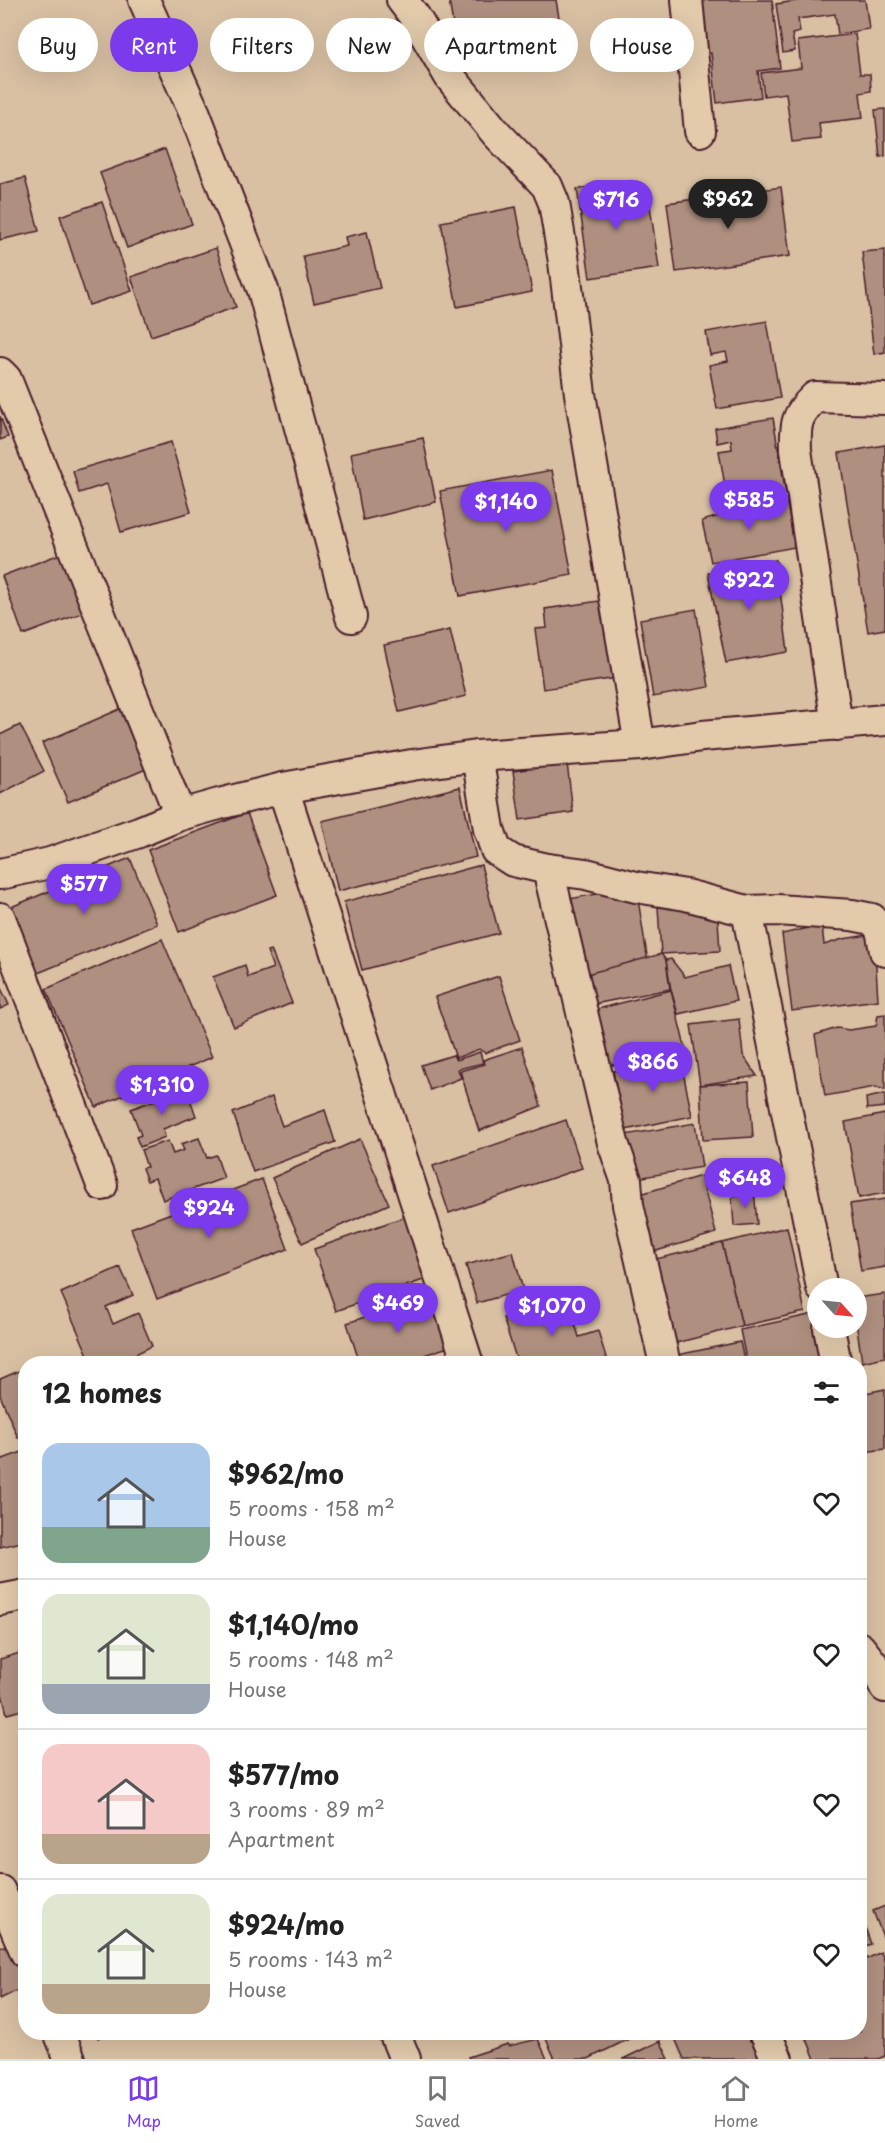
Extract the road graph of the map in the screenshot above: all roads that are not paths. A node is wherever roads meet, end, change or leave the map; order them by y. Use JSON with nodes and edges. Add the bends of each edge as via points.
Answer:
{"nodes":[{"id":1,"x":144,"y":0,"type":"edge"},
{"id":2,"x":402,"y":0,"type":"edge"},
{"id":3,"x":687,"y":0,"type":"edge"},
{"id":4,"x":700,"y":131,"type":"dead end"},
{"id":5,"x":0,"y":373,"type":"edge"},
{"id":6,"x":885,"y":399,"type":"edge"},
{"id":7,"x":351,"y":617,"type":"dead end"},
{"id":8,"x":885,"y":720,"type":"edge"},
{"id":9,"x":837,"y":724,"type":"junction"},
{"id":10,"x":640,"y":745,"type":"junction"},
{"id":11,"x":477,"y":756,"type":"junction"},
{"id":12,"x":283,"y":788,"type":"junction"},
{"id":13,"x":180,"y":815,"type":"junction"},
{"id":14,"x":548,"y":869,"type":"junction"},
{"id":15,"x":0,"y":874,"type":"edge"},
{"id":16,"x":747,"y":911,"type":"junction"},
{"id":17,"x":0,"y":918,"type":"edge"},
{"id":18,"x":885,"y":951,"type":"edge"},
{"id":19,"x":102,"y":1185,"type":"dead end"},
{"id":20,"x":820,"y":1278,"type":"edge"},
{"id":21,"x":831,"y":1338,"type":"edge"},
{"id":22,"x":465,"y":1356,"type":"edge"},
{"id":23,"x":663,"y":1356,"type":"edge"},
{"id":24,"x":834,"y":1356,"type":"edge"},
{"id":25,"x":18,"y":1597,"type":"edge"},
{"id":26,"x":0,"y":1600,"type":"edge"},
{"id":27,"x":0,"y":1892,"type":"edge"},
{"id":28,"x":18,"y":1934,"type":"edge"},
{"id":29,"x":62,"y":2040,"type":"edge"},
{"id":30,"x":397,"y":2040,"type":"edge"},
{"id":31,"x":769,"y":2040,"type":"edge"},
{"id":32,"x":70,"y":2059,"type":"edge"},
{"id":33,"x":405,"y":2059,"type":"edge"},
{"id":34,"x":777,"y":2059,"type":"edge"}],
"edges":[{"from":1,"to":7,"type":"street","via":[[195,114],[263,291]]},
{"from":2,"to":10,"type":"street","via":[[416,16],[450,77],[547,186],[554,203],[580,393]]},
{"from":3,"to":4,"type":"street"},
{"from":5,"to":13,"type":"street","via":[[6,379]]},
{"from":6,"to":9,"type":"street","via":[[815,397],[802,409],[795,427]]},
{"from":8,"to":9,"type":"street"},
{"from":9,"to":10,"type":"street"},
{"from":10,"to":11,"type":"street"},
{"from":11,"to":12,"type":"street"},
{"from":11,"to":14,"type":"street","via":[[496,850],[513,861]]},
{"from":12,"to":13,"type":"street"},
{"from":12,"to":22,"type":"street"},
{"from":13,"to":15,"type":"street","via":[[87,851]]},
{"from":14,"to":16,"type":"street","via":[[686,895]]},
{"from":14,"to":23,"type":"street","via":[[613,1143],[626,1180]]},
{"from":16,"to":18,"type":"street","via":[[872,919],[881,929]]},
{"from":16,"to":20,"type":"street"},
{"from":17,"to":19,"type":"street"},
{"from":21,"to":24,"type":"street"},
{"from":25,"to":26,"type":"street"},
{"from":27,"to":28,"type":"street"},
{"from":29,"to":32,"type":"street"},
{"from":30,"to":33,"type":"street"},
{"from":31,"to":34,"type":"street"}]}
